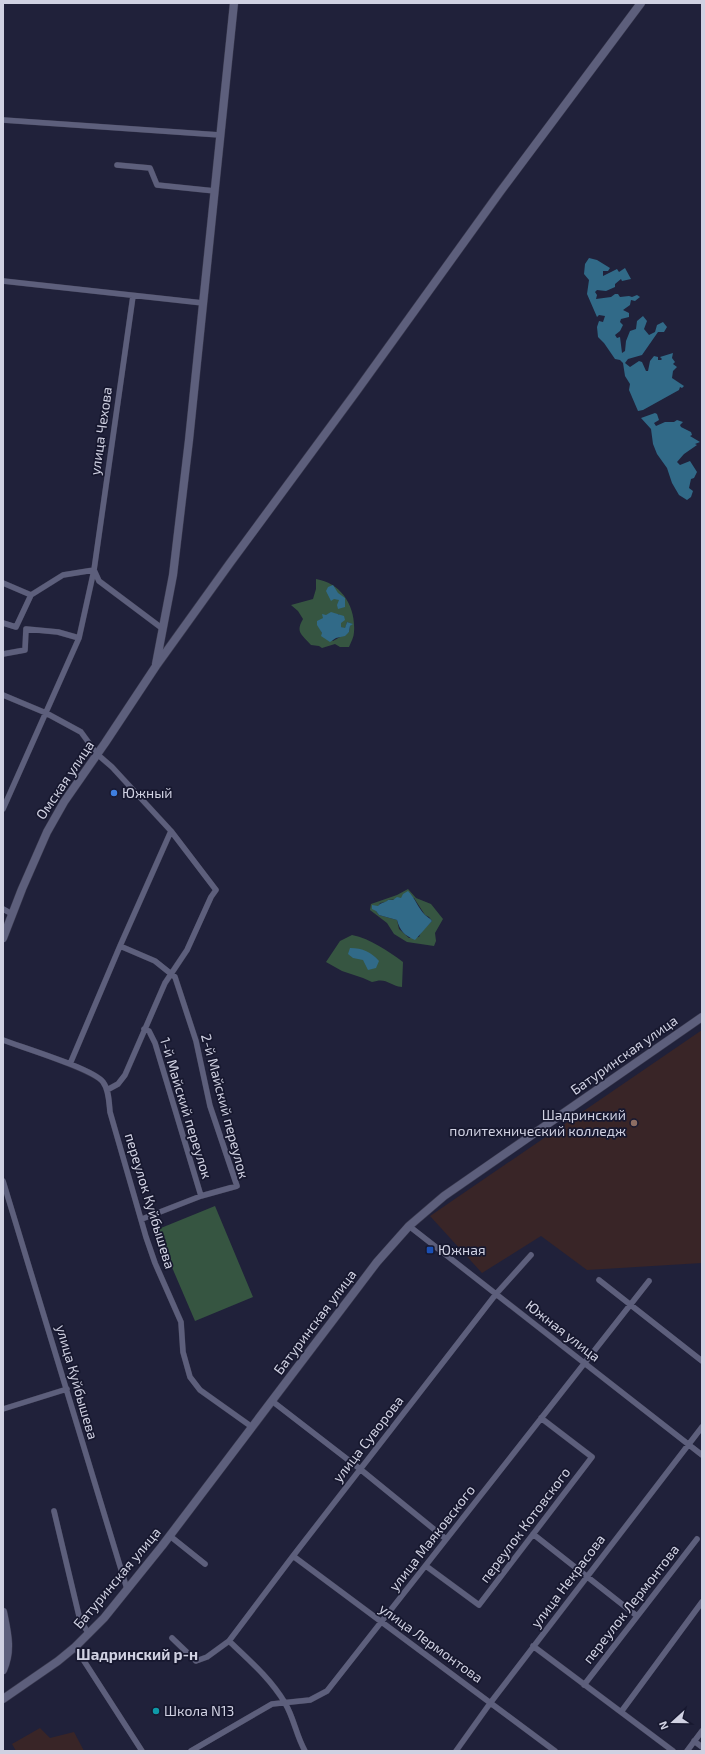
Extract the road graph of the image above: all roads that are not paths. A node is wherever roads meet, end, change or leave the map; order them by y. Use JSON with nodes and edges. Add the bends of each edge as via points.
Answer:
{"nodes":[{"id":1,"x":234,"y":3,"type":"edge"},
{"id":2,"x":641,"y":3,"type":"edge"},
{"id":3,"x":3,"y":120,"type":"edge"},
{"id":4,"x":220,"y":135,"type":"junction"},
{"id":5,"x":117,"y":165,"type":"dead end"},
{"id":6,"x":215,"y":191,"type":"junction"},
{"id":7,"x":3,"y":281,"type":"edge"},
{"id":8,"x":133,"y":296,"type":"junction"},
{"id":9,"x":203,"y":303,"type":"junction"},
{"id":10,"x":94,"y":570,"type":"junction"},
{"id":11,"x":3,"y":583,"type":"edge"},
{"id":12,"x":31,"y":595,"type":"junction"},
{"id":13,"x":3,"y":623,"type":"edge"},
{"id":14,"x":163,"y":630,"type":"junction"},
{"id":15,"x":79,"y":638,"type":"junction"},
{"id":16,"x":3,"y":654,"type":"edge"},
{"id":17,"x":156,"y":666,"type":"junction"},
{"id":18,"x":3,"y":695,"type":"edge"},
{"id":19,"x":46,"y":713,"type":"junction"},
{"id":20,"x":97,"y":754,"type":"junction"},
{"id":21,"x":3,"y":809,"type":"edge"},
{"id":22,"x":171,"y":831,"type":"junction"},
{"id":23,"x":3,"y":909,"type":"edge"},
{"id":24,"x":12,"y":914,"type":"junction"},
{"id":25,"x":3,"y":938,"type":"edge"},
{"id":26,"x":120,"y":946,"type":"junction"},
{"id":27,"x":171,"y":973,"type":"junction"},
{"id":28,"x":702,"y":1017,"type":"edge"},
{"id":29,"x":144,"y":1029,"type":"junction"},
{"id":30,"x":3,"y":1040,"type":"edge"},
{"id":31,"x":70,"y":1064,"type":"junction"},
{"id":32,"x":107,"y":1090,"type":"junction"},
{"id":33,"x":3,"y":1181,"type":"edge"},
{"id":34,"x":201,"y":1196,"type":"junction"},
{"id":35,"x":142,"y":1219,"type":"junction"},
{"id":36,"x":410,"y":1226,"type":"junction"},
{"id":37,"x":531,"y":1255,"type":"dead end"},
{"id":38,"x":599,"y":1280,"type":"dead end"},
{"id":39,"x":649,"y":1281,"type":"dead end"},
{"id":40,"x":496,"y":1294,"type":"junction"},
{"id":41,"x":630,"y":1305,"type":"junction"},
{"id":42,"x":702,"y":1361,"type":"edge"},
{"id":43,"x":585,"y":1363,"type":"junction"},
{"id":44,"x":67,"y":1389,"type":"junction"},
{"id":45,"x":272,"y":1401,"type":"junction"},
{"id":46,"x":3,"y":1409,"type":"edge"},
{"id":47,"x":541,"y":1418,"type":"junction"},
{"id":48,"x":252,"y":1427,"type":"junction"},
{"id":49,"x":702,"y":1427,"type":"edge"},
{"id":50,"x":688,"y":1444,"type":"junction"},
{"id":51,"x":702,"y":1455,"type":"edge"},
{"id":52,"x":360,"y":1469,"type":"junction"},
{"id":53,"x":54,"y":1511,"type":"dead end"},
{"id":54,"x":533,"y":1534,"type":"junction"},
{"id":55,"x":170,"y":1536,"type":"junction"},
{"id":56,"x":446,"y":1539,"type":"junction"},
{"id":57,"x":697,"y":1539,"type":"dead end"},
{"id":58,"x":293,"y":1556,"type":"junction"},
{"id":59,"x":205,"y":1564,"type":"dead end"},
{"id":60,"x":426,"y":1566,"type":"junction"},
{"id":61,"x":587,"y":1576,"type":"junction"},
{"id":62,"x":127,"y":1589,"type":"junction"},
{"id":63,"x":702,"y":1602,"type":"edge"},
{"id":64,"x":3,"y":1612,"type":"edge"},
{"id":65,"x":638,"y":1616,"type":"junction"},
{"id":66,"x":382,"y":1622,"type":"junction"},
{"id":67,"x":89,"y":1634,"type":"junction"},
{"id":68,"x":172,"y":1638,"type":"dead end"},
{"id":69,"x":229,"y":1641,"type":"junction"},
{"id":70,"x":533,"y":1646,"type":"junction"},
{"id":71,"x":75,"y":1647,"type":"junction"},
{"id":72,"x":3,"y":1670,"type":"edge"},
{"id":73,"x":584,"y":1685,"type":"junction"},
{"id":74,"x":3,"y":1699,"type":"edge"},
{"id":75,"x":284,"y":1702,"type":"junction"},
{"id":76,"x":491,"y":1702,"type":"junction"},
{"id":77,"x":621,"y":1712,"type":"junction"},
{"id":78,"x":702,"y":1731,"type":"edge"},
{"id":79,"x":694,"y":1741,"type":"junction"},
{"id":80,"x":702,"y":1747,"type":"edge"},
{"id":81,"x":142,"y":1751,"type":"edge"},
{"id":82,"x":191,"y":1751,"type":"edge"},
{"id":83,"x":305,"y":1751,"type":"edge"},
{"id":84,"x":456,"y":1751,"type":"edge"},
{"id":85,"x":555,"y":1751,"type":"edge"},
{"id":86,"x":673,"y":1751,"type":"edge"},
{"id":87,"x":687,"y":1751,"type":"edge"}],
"edges":[{"from":1,"to":4,"type":"street"},
{"from":2,"to":17,"type":"street","name":"Омская улица","via":[[500,192]]},
{"from":3,"to":4,"type":"street"},
{"from":4,"to":6,"type":"street"},
{"from":5,"to":6,"type":"street","via":[[150,168],[157,186]]},
{"from":6,"to":9,"type":"street"},
{"from":7,"to":8,"type":"street"},
{"from":8,"to":9,"type":"street"},
{"from":8,"to":10,"type":"street","name":"улица Чехова"},
{"from":9,"to":14,"type":"street","via":[[173,575]]},
{"from":10,"to":12,"type":"street","via":[[63,575]]},
{"from":10,"to":14,"type":"street","via":[[99,581]]},
{"from":10,"to":15,"type":"street","name":"улица Чехова"},
{"from":11,"to":12,"type":"street"},
{"from":12,"to":13,"type":"street","via":[[16,627]]},
{"from":14,"to":17,"type":"street"},
{"from":15,"to":16,"type":"street","via":[[58,632],[26,629],[25,650]]},
{"from":15,"to":19,"type":"street","name":"улица Чехова"},
{"from":17,"to":20,"type":"street","name":"Омская улица"},
{"from":18,"to":19,"type":"street"},
{"from":19,"to":20,"type":"street","via":[[81,732]]},
{"from":19,"to":21,"type":"street","name":"улица Чехова"},
{"from":20,"to":22,"type":"street"},
{"from":20,"to":24,"type":"street","name":"Омская улица","via":[[46,832]]},
{"from":22,"to":26,"type":"street"},
{"from":22,"to":27,"type":"street","via":[[216,890],[187,950]]},
{"from":23,"to":24,"type":"street"},
{"from":24,"to":25,"type":"street","name":"Омская улица"},
{"from":26,"to":27,"type":"street","name":"2-й Майский переулок","via":[[155,961]]},
{"from":26,"to":31,"type":"street"},
{"from":27,"to":29,"type":"street"},
{"from":27,"to":34,"type":"street","name":"2-й Майский переулок","via":[[175,977],[184,1002],[210,1106],[237,1186]]},
{"from":28,"to":36,"type":"street","name":"Батуринская улица","via":[[444,1196]]},
{"from":29,"to":32,"type":"street","via":[[125,1075],[118,1084]]},
{"from":29,"to":34,"type":"street","name":"1-й Майский переулок","via":[[149,1031],[155,1043]]},
{"from":30,"to":31,"type":"street"},
{"from":31,"to":32,"type":"street","via":[[96,1076]]},
{"from":32,"to":35,"type":"street","name":"переулок Куйбышева","via":[[110,1112]]},
{"from":33,"to":44,"type":"street","name":"улица Куйбышева"},
{"from":34,"to":35,"type":"street","name":"2-й Майский переулок"},
{"from":35,"to":48,"type":"street","name":"переулок Куйбышева","via":[[155,1263],[181,1322],[183,1352],[190,1377],[200,1390]]},
{"from":36,"to":40,"type":"street","name":"Южная улица"},
{"from":36,"to":45,"type":"street","name":"Батуринская улица","via":[[377,1262]]},
{"from":37,"to":40,"type":"street","name":"улица Суворова"},
{"from":38,"to":41,"type":"street"},
{"from":39,"to":41,"type":"street","name":"улица Маяковского"},
{"from":40,"to":43,"type":"street","name":"Южная улица"},
{"from":40,"to":52,"type":"street","name":"улица Суворова"},
{"from":41,"to":42,"type":"street"},
{"from":41,"to":43,"type":"street","name":"улица Маяковского"},
{"from":43,"to":47,"type":"street","name":"улица Маяковского"},
{"from":43,"to":50,"type":"street","name":"Южная улица"},
{"from":44,"to":46,"type":"street"},
{"from":44,"to":62,"type":"street","name":"улица Куйбышева"},
{"from":45,"to":48,"type":"street","name":"Батуринская улица"},
{"from":45,"to":52,"type":"street"},
{"from":47,"to":54,"type":"street","name":"переулок Котовского","via":[[592,1457]]},
{"from":47,"to":56,"type":"street","name":"улица Маяковского"},
{"from":48,"to":55,"type":"street","name":"Батуринская улица"},
{"from":49,"to":50,"type":"street","name":"улица Некрасова"},
{"from":50,"to":51,"type":"street","name":"Южная улица"},
{"from":50,"to":61,"type":"street","name":"улица Некрасова"},
{"from":52,"to":56,"type":"street"},
{"from":52,"to":58,"type":"street","name":"улица Суворова"},
{"from":53,"to":67,"type":"street","via":[[80,1620]]},
{"from":54,"to":60,"type":"street","name":"переулок Котовского","via":[[479,1605]]},
{"from":54,"to":61,"type":"street"},
{"from":55,"to":59,"type":"street"},
{"from":55,"to":62,"type":"street","name":"Батуринская улица"},
{"from":56,"to":60,"type":"street","name":"улица Маяковского"},
{"from":57,"to":65,"type":"street","name":"переулок Лермонтова"},
{"from":58,"to":66,"type":"street","name":"улица Лермонтова"},
{"from":58,"to":69,"type":"street","name":"улица Суворова"},
{"from":60,"to":66,"type":"street","name":"улица Маяковского"},
{"from":61,"to":65,"type":"street"},
{"from":61,"to":70,"type":"street","name":"улица Некрасова"},
{"from":62,"to":67,"type":"street","name":"Батуринская улица"},
{"from":63,"to":77,"type":"street"},
{"from":64,"to":72,"type":"street","via":[[9,1645]]},
{"from":65,"to":73,"type":"street","name":"переулок Лермонтова"},
{"from":66,"to":75,"type":"street","name":"улица Маяковского","via":[[327,1691],[310,1700]]},
{"from":66,"to":76,"type":"street","name":"улица Лермонтова"},
{"from":67,"to":71,"type":"street","name":"Батуринская улица"},
{"from":68,"to":69,"type":"street","via":[[196,1662]]},
{"from":69,"to":75,"type":"street","via":[[264,1675]]},
{"from":70,"to":73,"type":"street"},
{"from":70,"to":76,"type":"street","name":"улица Некрасова"},
{"from":71,"to":74,"type":"street","name":"Батуринская улица"},
{"from":71,"to":81,"type":"street"},
{"from":73,"to":77,"type":"street"},
{"from":75,"to":82,"type":"street","name":"улица Маяковского","via":[[259,1710]]},
{"from":75,"to":83,"type":"street"},
{"from":76,"to":84,"type":"street","name":"улица Некрасова"},
{"from":76,"to":85,"type":"street","name":"улица Лермонтова"},
{"from":77,"to":86,"type":"street"},
{"from":78,"to":79,"type":"street"},
{"from":79,"to":80,"type":"street"},
{"from":79,"to":87,"type":"street"}]}
